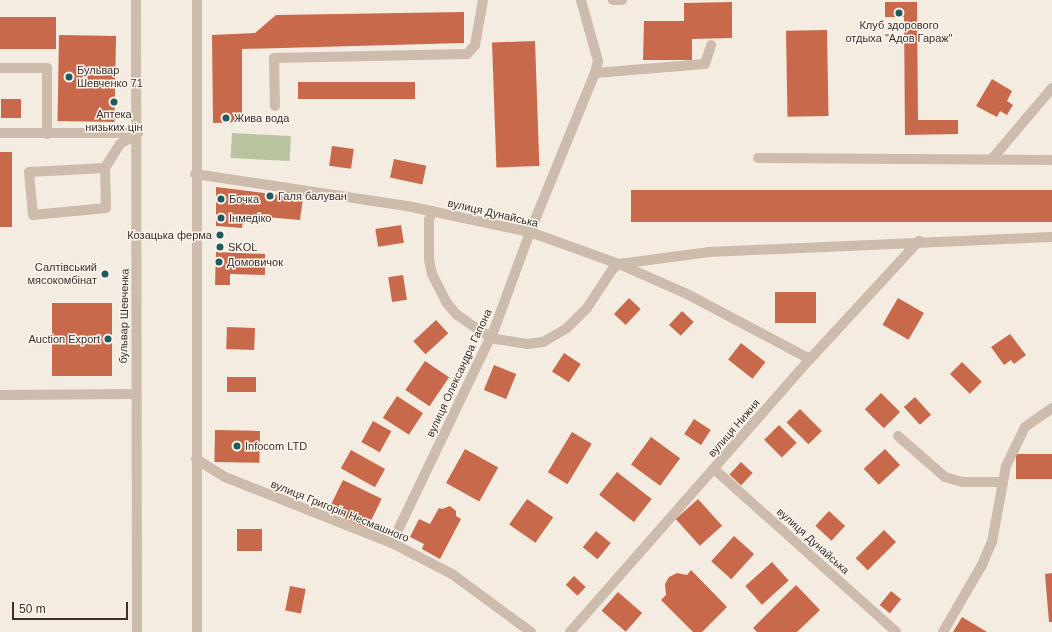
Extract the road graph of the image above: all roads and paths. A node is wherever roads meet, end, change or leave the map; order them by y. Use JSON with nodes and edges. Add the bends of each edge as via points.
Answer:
{"nodes":[{"id":1,"x":136,"y":0,"type":"edge"},
{"id":2,"x":197,"y":0,"type":"edge"},
{"id":3,"x":483,"y":0,"type":"edge"},
{"id":4,"x":581,"y":0,"type":"edge"},
{"id":5,"x":613,"y":0,"type":"edge"},
{"id":6,"x":622,"y":0,"type":"edge"},
{"id":7,"x":711,"y":45,"type":"dead end"},
{"id":8,"x":0,"y":68,"type":"edge"},
{"id":9,"x":595,"y":73,"type":"junction"},
{"id":10,"x":1052,"y":88,"type":"edge"},
{"id":11,"x":275,"y":106,"type":"dead end"},
{"id":12,"x":138,"y":133,"type":"junction"},
{"id":13,"x":0,"y":134,"type":"edge"},
{"id":14,"x":47,"y":134,"type":"junction"},
{"id":15,"x":758,"y":158,"type":"dead end"},
{"id":16,"x":992,"y":159,"type":"junction"},
{"id":17,"x":1052,"y":160,"type":"edge"},
{"id":18,"x":105,"y":168,"type":"junction"},
{"id":19,"x":195,"y":174,"type":"junction"},
{"id":20,"x":432,"y":211,"type":"junction"},
{"id":21,"x":530,"y":232,"type":"junction"},
{"id":22,"x":1052,"y":237,"type":"edge"},
{"id":23,"x":919,"y":241,"type":"junction"},
{"id":24,"x":619,"y":264,"type":"junction"},
{"id":25,"x":491,"y":336,"type":"junction"},
{"id":26,"x":810,"y":359,"type":"junction"},
{"id":27,"x":135,"y":394,"type":"junction"},
{"id":28,"x":0,"y":395,"type":"edge"},
{"id":29,"x":1052,"y":408,"type":"edge"},
{"id":30,"x":898,"y":436,"type":"dead end"},
{"id":31,"x":196,"y":459,"type":"junction"},
{"id":32,"x":714,"y":469,"type":"junction"},
{"id":33,"x":1002,"y":482,"type":"junction"},
{"id":34,"x":399,"y":528,"type":"dead end"},
{"id":35,"x":137,"y":632,"type":"edge"},
{"id":36,"x":197,"y":632,"type":"edge"},
{"id":37,"x":531,"y":632,"type":"edge"},
{"id":38,"x":570,"y":632,"type":"edge"},
{"id":39,"x":896,"y":632,"type":"edge"},
{"id":40,"x":943,"y":632,"type":"edge"}],
"edges":[{"from":1,"to":12,"type":"street","name":"бульвар Шевченка"},
{"from":2,"to":19,"type":"street"},
{"from":3,"to":11,"type":"street","via":[[475,45],[467,54],[274,58]]},
{"from":4,"to":9,"type":"street","name":"вулиця Олександра Гапона","via":[[598,61]]},
{"from":5,"to":6,"type":"street"},
{"from":7,"to":9,"type":"street","via":[[705,64]]},
{"from":8,"to":14,"type":"street","via":[[47,68]]},
{"from":9,"to":21,"type":"street","name":"вулиця Олександра Гапона"},
{"from":10,"to":16,"type":"street"},
{"from":12,"to":14,"type":"street"},
{"from":12,"to":18,"type":"street","via":[[120,144]]},
{"from":12,"to":27,"type":"street","name":"бульвар Шевченка"},
{"from":13,"to":14,"type":"street"},
{"from":15,"to":16,"type":"street"},
{"from":16,"to":17,"type":"street"},
{"from":18,"to":18,"type":"street","via":[[29,172],[33,215],[106,208]]},
{"from":19,"to":20,"type":"street","name":"вулиця Дунайська"},
{"from":19,"to":31,"type":"street"},
{"from":20,"to":21,"type":"street","name":"вулиця Дунайська"},
{"from":20,"to":25,"type":"street","via":[[429,220],[428,251],[438,288],[456,314],[468,324]]},
{"from":21,"to":24,"type":"street","name":"вулиця Дунайська"},
{"from":21,"to":25,"type":"street","name":"вулиця Олександра Гапона"},
{"from":22,"to":23,"type":"street"},
{"from":23,"to":24,"type":"street","via":[[709,252]]},
{"from":23,"to":26,"type":"street","name":"вулиця Нижня"},
{"from":24,"to":25,"type":"street","via":[[608,276],[588,308],[567,328],[554,336],[543,342],[527,344]]},
{"from":24,"to":26,"type":"street","name":"вулиця Дунайська","via":[[687,294]]},
{"from":25,"to":34,"type":"street","name":"вулиця Олександра Гапона"},
{"from":26,"to":32,"type":"street","name":"вулиця Нижня"},
{"from":27,"to":28,"type":"street"},
{"from":27,"to":35,"type":"street","name":"бульвар Шевченка"},
{"from":29,"to":33,"type":"street","via":[[1025,427],[1006,466]]},
{"from":30,"to":33,"type":"street","via":[[945,477],[962,482]]},
{"from":31,"to":36,"type":"street"},
{"from":31,"to":37,"type":"street","name":"вулиця Григорія Несмашного","via":[[225,477],[392,543],[445,570]]},
{"from":32,"to":38,"type":"street","name":"вулиця Нижня"},
{"from":32,"to":39,"type":"street","name":"вулиця Дунайська"},
{"from":33,"to":40,"type":"street","via":[[992,542],[982,565]]}]}
